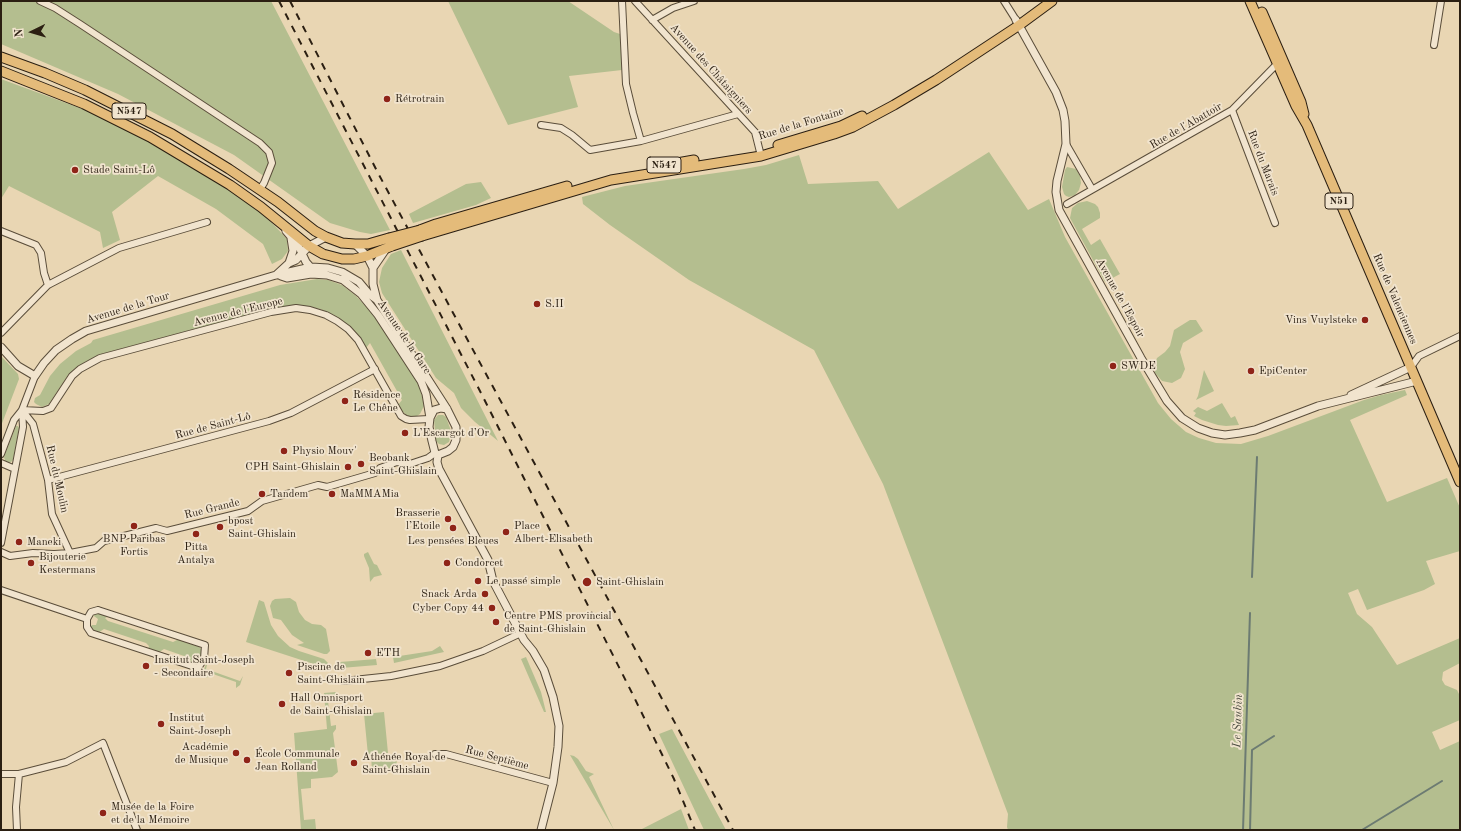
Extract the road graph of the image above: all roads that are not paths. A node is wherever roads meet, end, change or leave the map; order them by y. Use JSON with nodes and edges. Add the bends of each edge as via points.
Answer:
{"nodes":[{"id":1,"x":40,"y":1,"type":"edge"},
{"id":2,"x":622,"y":1,"type":"edge"},
{"id":3,"x":635,"y":1,"type":"edge"},
{"id":4,"x":694,"y":1,"type":"edge"},
{"id":5,"x":1004,"y":1,"type":"edge"},
{"id":6,"x":1044,"y":1,"type":"edge"},
{"id":7,"x":1052,"y":1,"type":"edge"},
{"id":8,"x":1250,"y":1,"type":"edge"},
{"id":9,"x":1257,"y":1,"type":"edge"},
{"id":10,"x":1441,"y":1,"type":"edge"},
{"id":11,"x":652,"y":20,"type":"junction"},
{"id":12,"x":1017,"y":23,"type":"junction"},
{"id":13,"x":1434,"y":45,"type":"dead end"},
{"id":14,"x":1,"y":57,"type":"edge"},
{"id":15,"x":1278,"y":65,"type":"junction"},
{"id":16,"x":1,"y":71,"type":"edge"},
{"id":17,"x":1295,"y":88,"type":"junction"},
{"id":18,"x":1232,"y":110,"type":"junction"},
{"id":19,"x":738,"y":114,"type":"junction"},
{"id":20,"x":1307,"y":125,"type":"junction"},
{"id":21,"x":542,"y":126,"type":"dead end"},
{"id":22,"x":642,"y":141,"type":"junction"},
{"id":23,"x":1066,"y":144,"type":"junction"},
{"id":24,"x":761,"y":153,"type":"junction"},
{"id":25,"x":260,"y":189,"type":"junction"},
{"id":26,"x":1092,"y":190,"type":"junction"},
{"id":27,"x":1067,"y":204,"type":"dead end"},
{"id":28,"x":278,"y":220,"type":"junction"},
{"id":29,"x":207,"y":222,"type":"dead end"},
{"id":30,"x":1276,"y":223,"type":"dead end"},
{"id":31,"x":1,"y":231,"type":"edge"},
{"id":32,"x":290,"y":236,"type":"junction"},
{"id":33,"x":326,"y":237,"type":"junction"},
{"id":34,"x":355,"y":244,"type":"junction"},
{"id":35,"x":389,"y":244,"type":"junction"},
{"id":36,"x":306,"y":249,"type":"junction"},
{"id":37,"x":367,"y":256,"type":"junction"},
{"id":38,"x":289,"y":263,"type":"junction"},
{"id":39,"x":311,"y":267,"type":"junction"},
{"id":40,"x":373,"y":272,"type":"junction"},
{"id":41,"x":318,"y":274,"type":"junction"},
{"id":42,"x":276,"y":275,"type":"junction"},
{"id":43,"x":359,"y":282,"type":"junction"},
{"id":44,"x":48,"y":285,"type":"junction"},
{"id":45,"x":377,"y":300,"type":"junction"},
{"id":46,"x":1,"y":333,"type":"edge"},
{"id":47,"x":1460,"y":336,"type":"edge"},
{"id":48,"x":1,"y":347,"type":"edge"},
{"id":49,"x":1411,"y":367,"type":"junction"},
{"id":50,"x":375,"y":369,"type":"junction"},
{"id":51,"x":35,"y":376,"type":"junction"},
{"id":52,"x":1417,"y":381,"type":"junction"},
{"id":53,"x":1346,"y":399,"type":"junction"},
{"id":54,"x":447,"y":409,"type":"junction"},
{"id":55,"x":22,"y":410,"type":"junction"},
{"id":56,"x":430,"y":418,"type":"junction"},
{"id":57,"x":1,"y":454,"type":"edge"},
{"id":58,"x":436,"y":454,"type":"junction"},
{"id":59,"x":1,"y":463,"type":"edge"},
{"id":60,"x":15,"y":469,"type":"junction"},
{"id":61,"x":48,"y":480,"type":"junction"},
{"id":62,"x":1460,"y":482,"type":"edge"},
{"id":63,"x":1,"y":543,"type":"edge"},
{"id":64,"x":1,"y":552,"type":"edge"},
{"id":65,"x":70,"y":553,"type":"junction"},
{"id":66,"x":1,"y":590,"type":"edge"},
{"id":67,"x":87,"y":619,"type":"junction"},
{"id":68,"x":521,"y":633,"type":"junction"},
{"id":69,"x":344,"y":681,"type":"dead end"},
{"id":70,"x":436,"y":754,"type":"dead end"},
{"id":71,"x":1,"y":774,"type":"edge"},
{"id":72,"x":19,"y":774,"type":"junction"},
{"id":73,"x":553,"y":783,"type":"junction"},
{"id":74,"x":17,"y":830,"type":"edge"},
{"id":75,"x":137,"y":830,"type":"edge"},
{"id":76,"x":541,"y":830,"type":"edge"}],
"edges":[{"from":1,"to":25,"type":"street","via":[[80,24],[260,143],[269,152],[272,163]]},
{"from":2,"to":22,"type":"street","via":[[626,84]]},
{"from":3,"to":11,"type":"street","name":"Avenue des Châtaigniers"},
{"from":4,"to":11,"type":"street","via":[[673,8]]},
{"from":5,"to":12,"type":"street"},
{"from":6,"to":12,"type":"main road","name":"Rue de la Fontaine","number":"N547"},
{"from":7,"to":12,"type":"main road","name":"Rue de la Fontaine","number":"N547"},
{"from":8,"to":15,"type":"main road","name":"Rue de Valenciennes","number":"N51"},
{"from":9,"to":17,"type":"main road","name":"Rue de Valenciennes","number":"N51"},
{"from":10,"to":13,"type":"street"},
{"from":11,"to":19,"type":"street","name":"Avenue des Châtaigniers"},
{"from":12,"to":23,"type":"street","name":"Avenue de l'Espoir","via":[[1062,106]]},
{"from":12,"to":24,"type":"main road","name":"Rue de la Fontaine","number":"N547","via":[[877,109],[840,126]]},
{"from":14,"to":25,"type":"main road","number":"N547","via":[[85,90],[145,119]]},
{"from":15,"to":17,"type":"street","via":[[1283,69],[1290,85]]},
{"from":15,"to":18,"type":"street","name":"Rue de l'Abattoir"},
{"from":15,"to":20,"type":"main road","name":"Rue de Valenciennes","number":"N51"},
{"from":16,"to":28,"type":"main road","number":"N547","via":[[84,104],[150,137],[216,176]]},
{"from":17,"to":20,"type":"main road","name":"Rue de Valenciennes","number":"N51"},
{"from":18,"to":26,"type":"street","name":"Rue de l'Abattoir"},
{"from":18,"to":30,"type":"street","name":"Rue du Marais"},
{"from":19,"to":22,"type":"street"},
{"from":19,"to":24,"type":"street","name":"Avenue des Châtaigniers","via":[[755,132]]},
{"from":20,"to":49,"type":"main road","name":"Rue de Valenciennes","number":"N51"},
{"from":21,"to":22,"type":"street","via":[[560,128],[572,134],[590,150]]},
{"from":23,"to":26,"type":"street"},
{"from":23,"to":53,"type":"street","name":"Avenue de l'Espoir","via":[[1057,181],[1059,210],[1141,358],[1167,401],[1182,418],[1212,433],[1235,434],[1255,430],[1318,406]]},
{"from":24,"to":35,"type":"main road","name":"Rue de la Fontaine","number":"N547","bridge":true,"via":[[625,172]]},
{"from":25,"to":33,"type":"main road","number":"N547","via":[[314,231]]},
{"from":26,"to":27,"type":"street","name":"Rue de l'Abattoir"},
{"from":28,"to":32,"type":"street"},
{"from":28,"to":36,"type":"main road","number":"N547"},
{"from":29,"to":44,"type":"street","via":[[118,248]]},
{"from":31,"to":44,"type":"street","via":[[36,245],[41,253]]},
{"from":32,"to":36,"type":"street"},
{"from":32,"to":38,"type":"street","via":[[294,247]]},
{"from":33,"to":34,"type":"main road","number":"N547","via":[[342,243]]},
{"from":33,"to":36,"type":"street","name":"Avenue de la Tour"},
{"from":34,"to":35,"type":"main road","number":"N547"},
{"from":34,"to":37,"type":"street","name":"Avenue de la Gare"},
{"from":35,"to":37,"type":"main road","number":"N547"},
{"from":35,"to":40,"type":"street"},
{"from":36,"to":37,"type":"main road","number":"N547","via":[[348,260]]},
{"from":36,"to":38,"type":"street","name":"Avenue de la Tour","via":[[296,260]]},
{"from":36,"to":39,"type":"street","via":[[306,262]]},
{"from":37,"to":40,"type":"street","name":"Avenue de la Gare"},
{"from":38,"to":42,"type":"street","name":"Avenue de la Tour"},
{"from":39,"to":41,"type":"street"},
{"from":39,"to":42,"type":"street","name":"Avenue de la Tour"},
{"from":39,"to":43,"type":"street","name":"Avenue de la Gare","via":[[335,270]]},
{"from":40,"to":43,"type":"street","via":[[366,280]]},
{"from":40,"to":45,"type":"street","name":"Avenue de la Gare","via":[[373,288]]},
{"from":41,"to":42,"type":"street","name":"Avenue de la Tour","via":[[288,278]]},
{"from":41,"to":56,"type":"street","name":"Avenue de la Gare","via":[[336,277],[348,283],[374,308],[424,387]]},
{"from":42,"to":51,"type":"street","name":"Avenue de la Tour","via":[[82,333],[52,354]]},
{"from":43,"to":45,"type":"street","name":"Avenue de la Gare"},
{"from":44,"to":46,"type":"street"},
{"from":45,"to":54,"type":"street","name":"Avenue de la Gare"},
{"from":47,"to":49,"type":"street","via":[[1419,356]]},
{"from":48,"to":51,"type":"street","via":[[18,366]]},
{"from":49,"to":52,"type":"main road","name":"Rue de Valenciennes","number":"N51"},
{"from":49,"to":53,"type":"street"},
{"from":50,"to":55,"type":"street","name":"Avenue de l'Europe","via":[[358,340],[337,320],[314,311],[289,309],[100,358],[72,376],[51,408],[43,411]]},
{"from":50,"to":56,"type":"street","name":"Avenue de l'Europe","via":[[403,418]]},
{"from":50,"to":61,"type":"street","name":"Rue de Saint-Lô","via":[[291,414]]},
{"from":51,"to":55,"type":"street","name":"Avenue de la Tour"},
{"from":52,"to":53,"type":"street"},
{"from":52,"to":62,"type":"main road","name":"Rue de Valenciennes","number":"N51"},
{"from":54,"to":56,"type":"street","via":[[434,410]]},
{"from":54,"to":58,"type":"street","name":"Avenue de la Gare","via":[[456,427],[456,440],[448,451]]},
{"from":55,"to":57,"type":"street","name":"Avenue de la Tour","via":[[14,420]]},
{"from":55,"to":60,"type":"street","name":"Avenue de la Tour","via":[[23,427]]},
{"from":55,"to":61,"type":"street","name":"Rue du Moulin","via":[[33,424]]},
{"from":56,"to":58,"type":"street","name":"Avenue de la Gare","via":[[430,434]]},
{"from":58,"to":65,"type":"street","name":"Rue Grande","via":[[410,464],[397,462],[327,487],[318,485],[262,502],[248,511],[167,531],[156,528],[104,541],[96,548]]},
{"from":58,"to":68,"type":"street","via":[[439,469],[488,560],[493,581]]},
{"from":59,"to":60,"type":"street"},
{"from":60,"to":63,"type":"street","name":"Avenue de la Tour"},
{"from":61,"to":65,"type":"street","name":"Rue du Moulin","via":[[52,514]]},
{"from":64,"to":65,"type":"street","name":"Rue Grande","via":[[10,556]]},
{"from":66,"to":67,"type":"street"},
{"from":67,"to":67,"type":"street","via":[[87,627],[91,633],[198,668],[204,659],[206,645],[98,610],[91,612]]},
{"from":68,"to":69,"type":"street","via":[[483,651],[440,666],[391,676]]},
{"from":68,"to":73,"type":"street","via":[[544,670],[556,706],[558,741]]},
{"from":70,"to":73,"type":"street","name":"Rue Septième","via":[[446,754]]},
{"from":71,"to":72,"type":"street"},
{"from":72,"to":74,"type":"street"},
{"from":72,"to":75,"type":"street","via":[[66,762],[103,743]]},
{"from":73,"to":76,"type":"street"}]}
